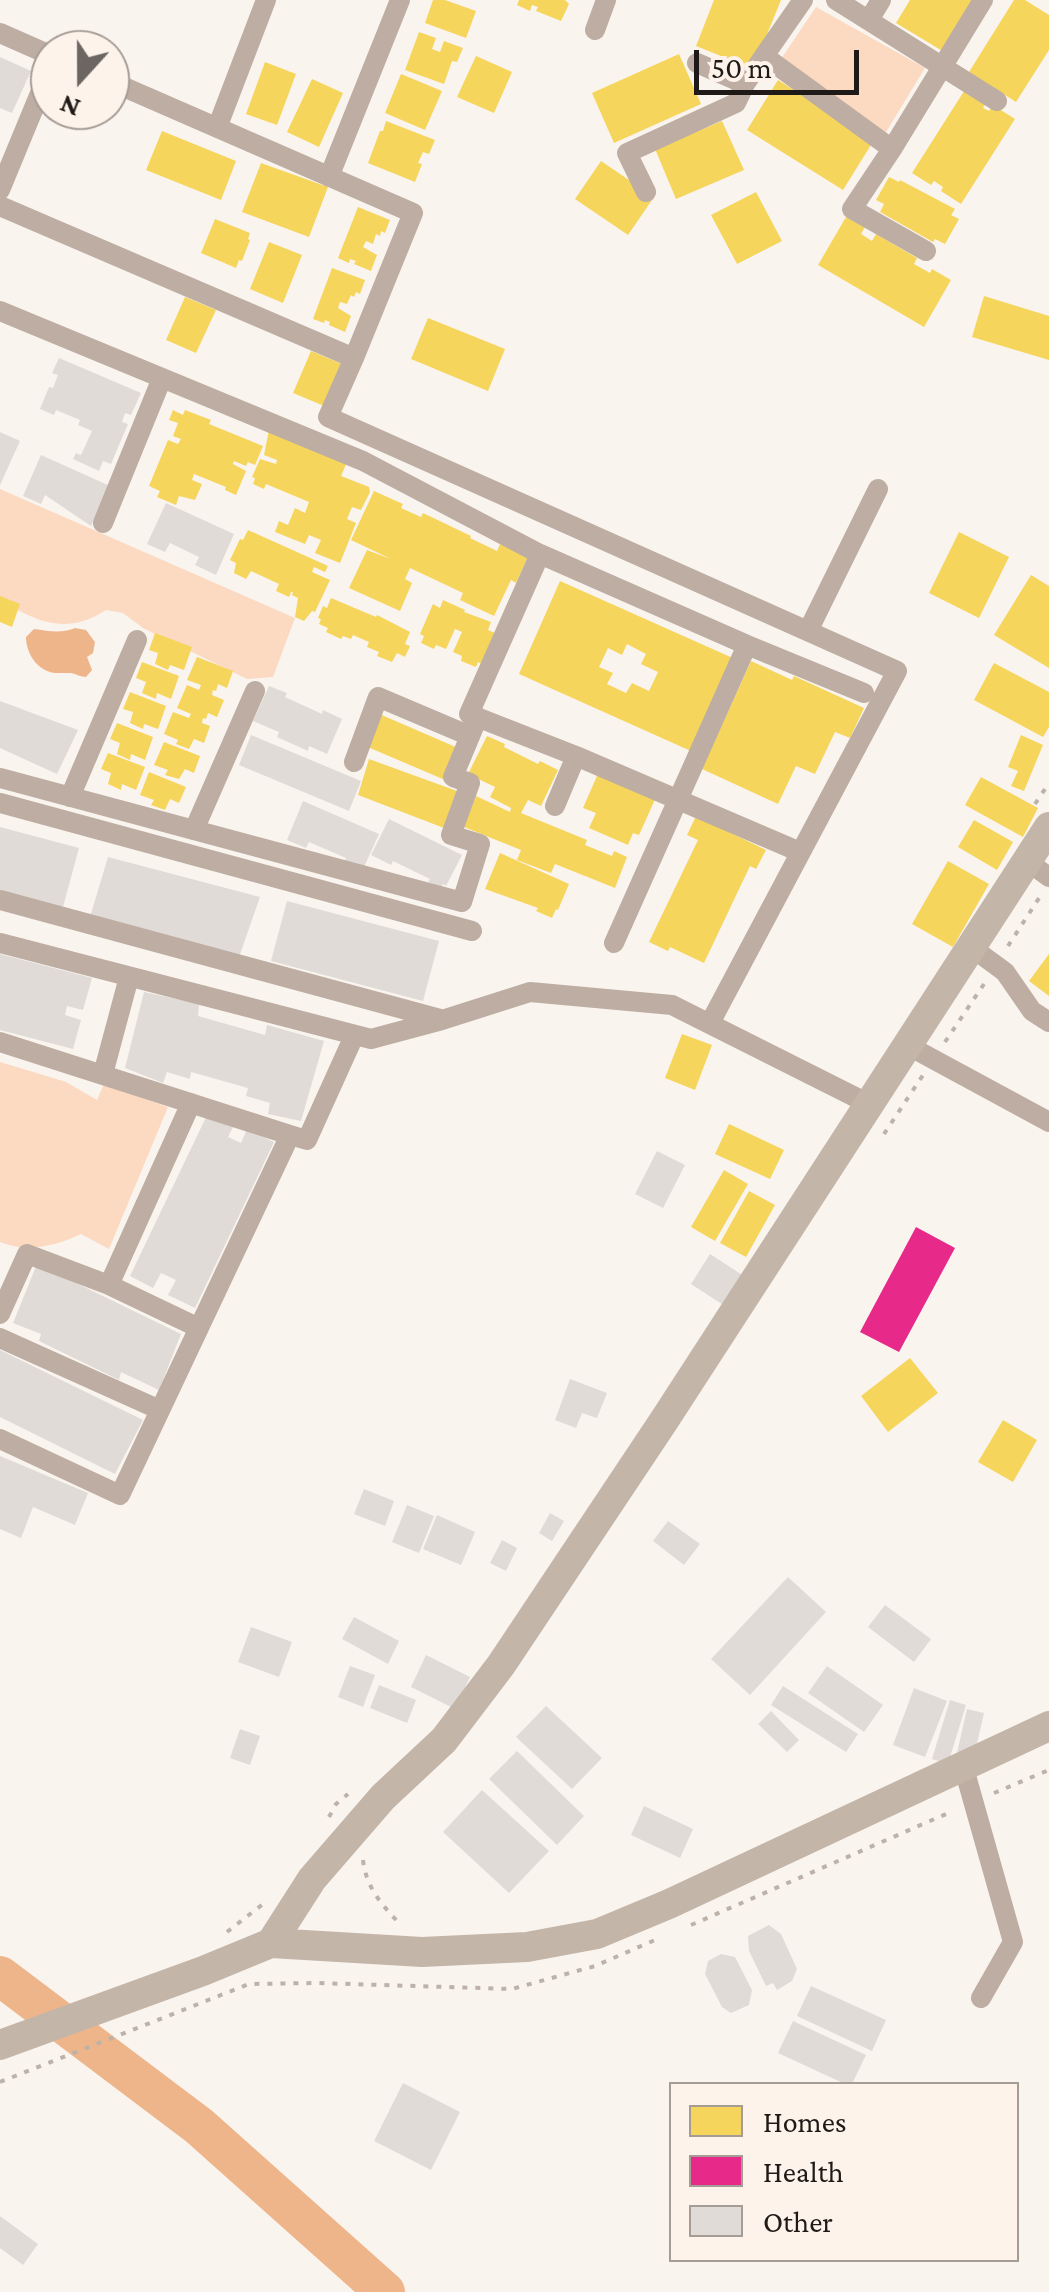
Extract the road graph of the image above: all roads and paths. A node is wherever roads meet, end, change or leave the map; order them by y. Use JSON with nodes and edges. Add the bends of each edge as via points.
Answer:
{"nodes":[{"id":1,"x":266,"y":0,"type":"edge"},
{"id":2,"x":400,"y":0,"type":"edge"},
{"id":3,"x":606,"y":0,"type":"edge"},
{"id":4,"x":802,"y":0,"type":"edge"},
{"id":5,"x":836,"y":0,"type":"edge"},
{"id":6,"x":882,"y":0,"type":"edge"},
{"id":7,"x":983,"y":0,"type":"edge"},
{"id":8,"x":869,"y":20,"type":"junction"},
{"id":9,"x":595,"y":30,"type":"dead end"},
{"id":10,"x":0,"y":33,"type":"edge"},
{"id":11,"x":30,"y":46,"type":"edge"},
{"id":12,"x":764,"y":56,"type":"junction"},
{"id":13,"x":696,"y":64,"type":"dead end"},
{"id":14,"x":944,"y":67,"type":"junction"},
{"id":15,"x":745,"y":84,"type":"junction"},
{"id":16,"x":130,"y":90,"type":"edge"},
{"id":17,"x":997,"y":101,"type":"dead end"},
{"id":18,"x":30,"y":117,"type":"edge"},
{"id":19,"x":217,"y":128,"type":"junction"},
{"id":20,"x":892,"y":150,"type":"junction"},
{"id":21,"x":329,"y":177,"type":"junction"},
{"id":22,"x":0,"y":190,"type":"edge"},
{"id":23,"x":646,"y":192,"type":"dead end"},
{"id":24,"x":0,"y":206,"type":"edge"},
{"id":25,"x":926,"y":251,"type":"dead end"},
{"id":26,"x":0,"y":311,"type":"edge"},
{"id":27,"x":354,"y":358,"type":"junction"},
{"id":28,"x":162,"y":378,"type":"junction"},
{"id":29,"x":878,"y":490,"type":"dead end"},
{"id":30,"x":103,"y":523,"type":"dead end"},
{"id":31,"x":540,"y":554,"type":"junction"},
{"id":32,"x":808,"y":630,"type":"junction"},
{"id":33,"x":138,"y":640,"type":"dead end"},
{"id":34,"x":746,"y":645,"type":"junction"},
{"id":35,"x":255,"y":691,"type":"dead end"},
{"id":36,"x":864,"y":693,"type":"dead end"},
{"id":37,"x":474,"y":727,"type":"junction"},
{"id":38,"x":576,"y":756,"type":"junction"},
{"id":39,"x":354,"y":762,"type":"dead end"},
{"id":40,"x":0,"y":778,"type":"edge"},
{"id":41,"x":1049,"y":783,"type":"edge"},
{"id":42,"x":70,"y":797,"type":"junction"},
{"id":43,"x":677,"y":800,"type":"junction"},
{"id":44,"x":0,"y":803,"type":"edge"},
{"id":45,"x":555,"y":806,"type":"dead end"},
{"id":46,"x":1040,"y":819,"type":"edge"},
{"id":47,"x":194,"y":830,"type":"junction"},
{"id":48,"x":800,"y":852,"type":"junction"},
{"id":49,"x":1042,"y":874,"type":"edge"},
{"id":50,"x":0,"y":900,"type":"edge"},
{"id":51,"x":472,"y":930,"type":"dead end"},
{"id":52,"x":614,"y":942,"type":"dead end"},
{"id":53,"x":0,"y":943,"type":"edge"},
{"id":54,"x":971,"y":947,"type":"junction"},
{"id":55,"x":1007,"y":948,"type":"dead end"},
{"id":56,"x":129,"y":977,"type":"junction"},
{"id":57,"x":986,"y":981,"type":"dead end"},
{"id":58,"x":442,"y":1020,"type":"junction"},
{"id":59,"x":1049,"y":1022,"type":"edge"},
{"id":60,"x":710,"y":1023,"type":"junction"},
{"id":61,"x":354,"y":1036,"type":"junction"},
{"id":62,"x":0,"y":1042,"type":"edge"},
{"id":63,"x":908,"y":1045,"type":"junction"},
{"id":64,"x":944,"y":1045,"type":"dead end"},
{"id":65,"x":103,"y":1074,"type":"junction"},
{"id":66,"x":922,"y":1077,"type":"dead end"},
{"id":67,"x":191,"y":1103,"type":"junction"},
{"id":68,"x":869,"y":1104,"type":"junction"},
{"id":69,"x":1049,"y":1122,"type":"edge"},
{"id":70,"x":290,"y":1135,"type":"junction"},
{"id":71,"x":878,"y":1141,"type":"dead end"},
{"id":72,"x":108,"y":1285,"type":"junction"},
{"id":73,"x":0,"y":1314,"type":"edge"},
{"id":74,"x":199,"y":1328,"type":"junction"},
{"id":75,"x":0,"y":1338,"type":"edge"},
{"id":76,"x":160,"y":1410,"type":"junction"},
{"id":77,"x":0,"y":1438,"type":"edge"},
{"id":78,"x":1049,"y":1726,"type":"edge"},
{"id":79,"x":963,"y":1765,"type":"junction"},
{"id":80,"x":348,"y":1794,"type":"dead end"},
{"id":81,"x":327,"y":1819,"type":"dead end"},
{"id":82,"x":362,"y":1854,"type":"dead end"},
{"id":83,"x":272,"y":1893,"type":"dead end"},
{"id":84,"x":412,"y":1926,"type":"dead end"},
{"id":85,"x":217,"y":1939,"type":"dead end"},
{"id":86,"x":272,"y":1944,"type":"junction"},
{"id":87,"x":981,"y":1998,"type":"dead end"},
{"id":88,"x":0,"y":2045,"type":"edge"}],
"edges":[{"from":1,"to":19,"type":"street"},
{"from":2,"to":21,"type":"street"},
{"from":3,"to":9,"type":"street"},
{"from":4,"to":12,"type":"street"},
{"from":5,"to":8,"type":"street"},
{"from":6,"to":8,"type":"street"},
{"from":7,"to":14,"type":"street"},
{"from":8,"to":14,"type":"street"},
{"from":10,"to":11,"type":"street"},
{"from":12,"to":15,"type":"street"},
{"from":12,"to":20,"type":"street"},
{"from":13,"to":15,"type":"street"},
{"from":14,"to":17,"type":"street"},
{"from":14,"to":20,"type":"street"},
{"from":15,"to":23,"type":"street","via":[[736,103],[627,153]]},
{"from":16,"to":19,"type":"street"},
{"from":18,"to":22,"type":"street"},
{"from":19,"to":21,"type":"street"},
{"from":20,"to":25,"type":"street","via":[[852,209]]},
{"from":21,"to":27,"type":"street","via":[[412,213]]},
{"from":24,"to":27,"type":"street"},
{"from":26,"to":28,"type":"street"},
{"from":27,"to":32,"type":"street","via":[[328,417]]},
{"from":28,"to":30,"type":"street"},
{"from":28,"to":31,"type":"street","via":[[363,461]]},
{"from":29,"to":32,"type":"street"},
{"from":31,"to":34,"type":"street"},
{"from":31,"to":37,"type":"street","via":[[470,714]]},
{"from":32,"to":48,"type":"street","via":[[897,671]]},
{"from":33,"to":42,"type":"street"},
{"from":34,"to":36,"type":"street"},
{"from":34,"to":43,"type":"street"},
{"from":35,"to":47,"type":"street"},
{"from":37,"to":38,"type":"street"},
{"from":37,"to":39,"type":"street","via":[[378,697]]},
{"from":37,"to":47,"type":"street","via":[[453,777],[470,784],[452,834],[480,844],[462,902]]},
{"from":38,"to":43,"type":"street"},
{"from":38,"to":45,"type":"street"},
{"from":40,"to":42,"type":"street"},
{"from":41,"to":46,"type":"path"},
{"from":42,"to":47,"type":"street"},
{"from":43,"to":48,"type":"street"},
{"from":43,"to":52,"type":"street"},
{"from":44,"to":51,"type":"street"},
{"from":46,"to":49,"type":"main road"},
{"from":48,"to":60,"type":"street"},
{"from":49,"to":54,"type":"main road"},
{"from":49,"to":55,"type":"path"},
{"from":50,"to":58,"type":"street"},
{"from":53,"to":56,"type":"street"},
{"from":54,"to":59,"type":"street","via":[[1005,972],[1032,1012]]},
{"from":54,"to":63,"type":"main road"},
{"from":56,"to":61,"type":"street"},
{"from":56,"to":65,"type":"street"},
{"from":57,"to":64,"type":"path"},
{"from":58,"to":60,"type":"street","via":[[530,992],[672,1005]]},
{"from":58,"to":61,"type":"street","via":[[370,1039]]},
{"from":60,"to":68,"type":"street"},
{"from":61,"to":70,"type":"street","via":[[307,1140]]},
{"from":62,"to":65,"type":"street"},
{"from":63,"to":68,"type":"main road"},
{"from":63,"to":69,"type":"street"},
{"from":65,"to":67,"type":"street"},
{"from":66,"to":71,"type":"path"},
{"from":67,"to":70,"type":"street"},
{"from":67,"to":72,"type":"street"},
{"from":68,"to":86,"type":"main road","via":[[501,1665],[444,1740],[383,1796],[312,1879]]},
{"from":70,"to":74,"type":"street"},
{"from":72,"to":73,"type":"street","via":[[27,1254]]},
{"from":72,"to":74,"type":"street"},
{"from":74,"to":76,"type":"street"},
{"from":75,"to":76,"type":"street"},
{"from":76,"to":77,"type":"street","via":[[120,1496]]},
{"from":78,"to":79,"type":"main road"},
{"from":79,"to":86,"type":"main road","via":[[596,1934],[527,1947],[422,1952]]},
{"from":79,"to":87,"type":"street","via":[[1013,1942]]},
{"from":80,"to":81,"type":"path"},
{"from":82,"to":84,"type":"path","via":[[370,1889],[398,1923]]},
{"from":83,"to":85,"type":"path"},
{"from":86,"to":88,"type":"main road"}]}
